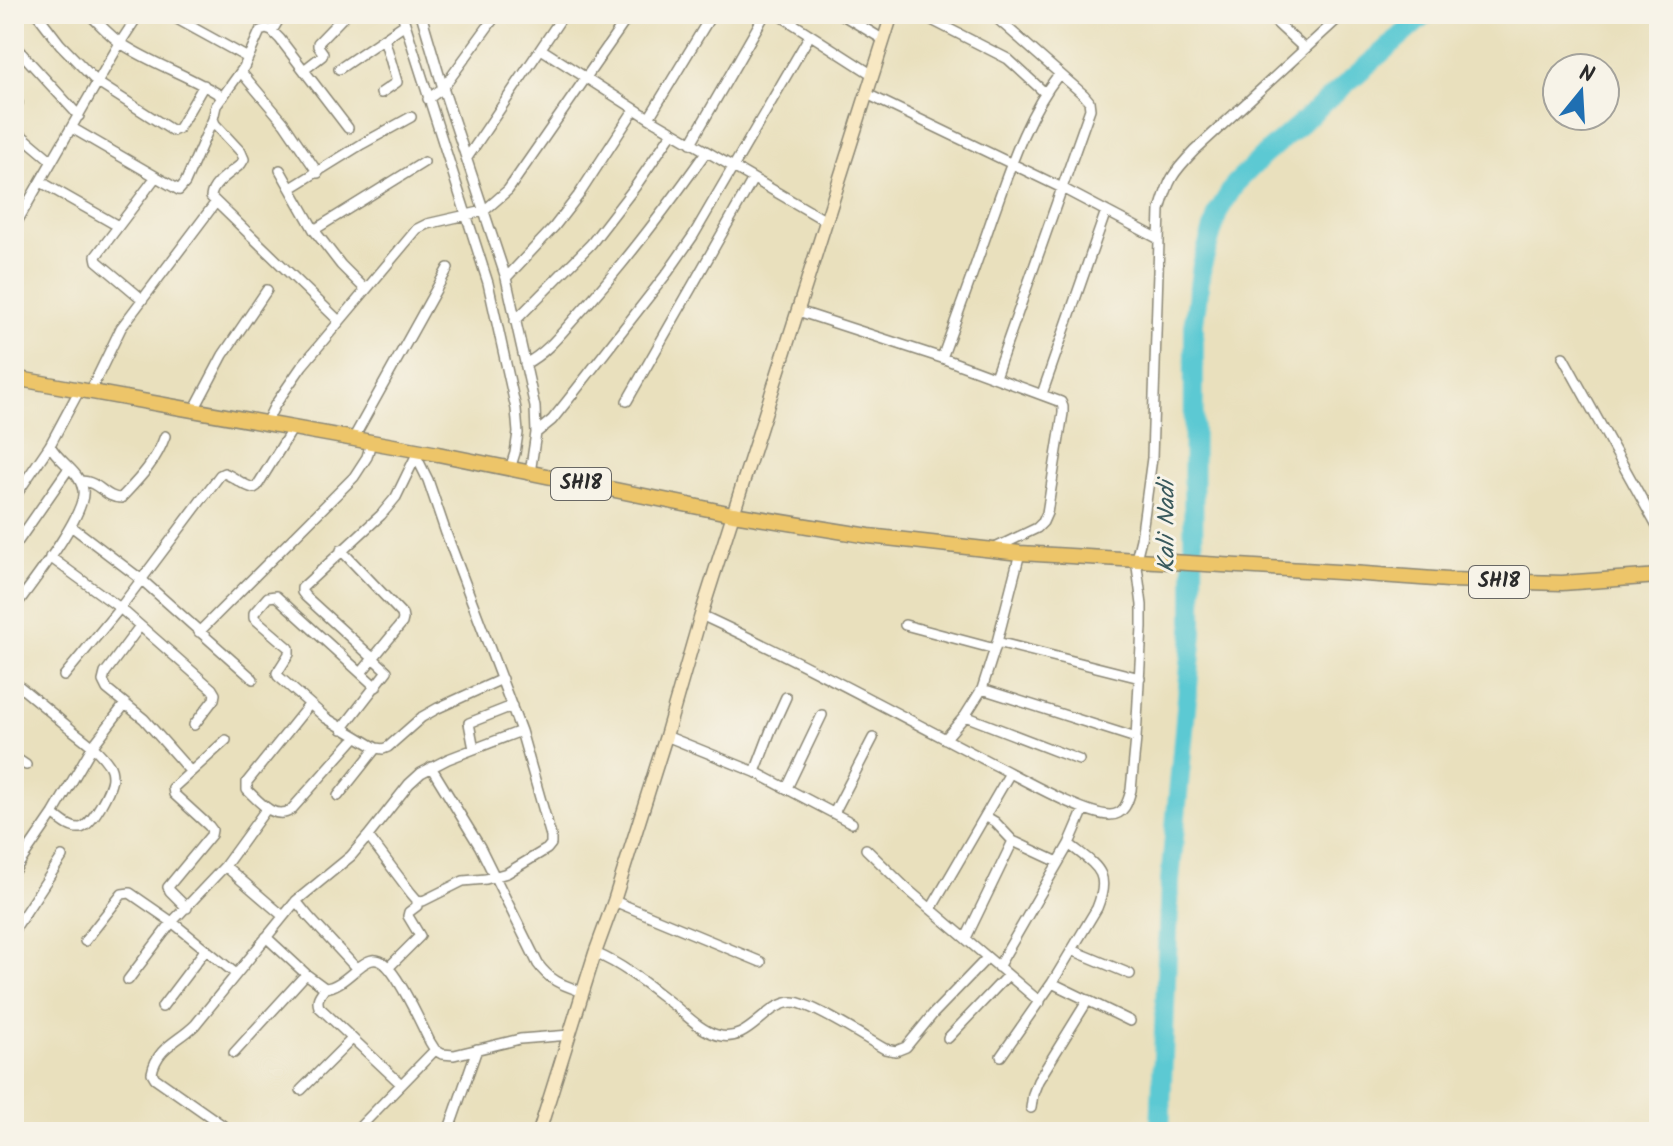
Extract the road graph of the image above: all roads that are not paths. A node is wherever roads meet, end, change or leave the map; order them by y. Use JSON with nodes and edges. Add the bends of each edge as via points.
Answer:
{"nodes":[{"id":1,"x":37,"y":14,"type":"edge"},
{"id":2,"x":89,"y":14,"type":"edge"},
{"id":3,"x":139,"y":14,"type":"edge"},
{"id":4,"x":168,"y":14,"type":"edge"},
{"id":5,"x":282,"y":14,"type":"edge"},
{"id":6,"x":346,"y":14,"type":"edge"},
{"id":7,"x":421,"y":14,"type":"edge"},
{"id":8,"x":497,"y":14,"type":"edge"},
{"id":9,"x":564,"y":14,"type":"edge"},
{"id":10,"x":630,"y":14,"type":"edge"},
{"id":11,"x":712,"y":14,"type":"edge"},
{"id":12,"x":765,"y":14,"type":"edge"},
{"id":13,"x":778,"y":14,"type":"edge"},
{"id":14,"x":841,"y":14,"type":"edge"},
{"id":15,"x":892,"y":14,"type":"edge"},
{"id":16,"x":920,"y":14,"type":"edge"},
{"id":17,"x":992,"y":14,"type":"edge"},
{"id":18,"x":1267,"y":14,"type":"edge"},
{"id":19,"x":1343,"y":14,"type":"edge"},
{"id":20,"x":403,"y":19,"type":"edge"},
{"id":21,"x":272,"y":31,"type":"junction"},
{"id":22,"x":388,"y":35,"type":"junction"},
{"id":23,"x":810,"y":35,"type":"junction"},
{"id":24,"x":884,"y":40,"type":"junction"},
{"id":25,"x":120,"y":43,"type":"junction"},
{"id":26,"x":14,"y":45,"type":"edge"},
{"id":27,"x":541,"y":49,"type":"junction"},
{"id":28,"x":1305,"y":49,"type":"junction"},
{"id":29,"x":248,"y":58,"type":"junction"},
{"id":30,"x":339,"y":69,"type":"dead end"},
{"id":31,"x":304,"y":70,"type":"junction"},
{"id":32,"x":241,"y":72,"type":"junction"},
{"id":33,"x":1059,"y":74,"type":"junction"},
{"id":34,"x":873,"y":75,"type":"junction"},
{"id":35,"x":585,"y":78,"type":"junction"},
{"id":36,"x":98,"y":83,"type":"junction"},
{"id":37,"x":204,"y":85,"type":"junction"},
{"id":38,"x":443,"y":88,"type":"junction"},
{"id":39,"x":381,"y":93,"type":"dead end"},
{"id":40,"x":1045,"y":93,"type":"junction"},
{"id":41,"x":867,"y":94,"type":"junction"},
{"id":42,"x":223,"y":97,"type":"junction"},
{"id":43,"x":428,"y":99,"type":"junction"},
{"id":44,"x":634,"y":110,"type":"junction"},
{"id":45,"x":79,"y":116,"type":"junction"},
{"id":46,"x":411,"y":117,"type":"dead end"},
{"id":47,"x":649,"y":118,"type":"junction"},
{"id":48,"x":213,"y":119,"type":"junction"},
{"id":49,"x":72,"y":128,"type":"junction"},
{"id":50,"x":348,"y":128,"type":"dead end"},
{"id":51,"x":14,"y":129,"type":"edge"},
{"id":52,"x":672,"y":133,"type":"junction"},
{"id":53,"x":691,"y":143,"type":"junction"},
{"id":54,"x":706,"y":152,"type":"junction"},
{"id":55,"x":467,"y":158,"type":"junction"},
{"id":56,"x":52,"y":161,"type":"junction"},
{"id":57,"x":424,"y":162,"type":"dead end"},
{"id":58,"x":1012,"y":163,"type":"junction"},
{"id":59,"x":732,"y":167,"type":"junction"},
{"id":60,"x":280,"y":170,"type":"dead end"},
{"id":61,"x":318,"y":173,"type":"junction"},
{"id":62,"x":155,"y":178,"type":"junction"},
{"id":63,"x":753,"y":179,"type":"junction"},
{"id":64,"x":41,"y":182,"type":"junction"},
{"id":65,"x":291,"y":188,"type":"junction"},
{"id":66,"x":1062,"y":188,"type":"junction"},
{"id":67,"x":216,"y":202,"type":"junction"},
{"id":68,"x":484,"y":211,"type":"junction"},
{"id":69,"x":1106,"y":211,"type":"junction"},
{"id":70,"x":467,"y":216,"type":"junction"},
{"id":71,"x":826,"y":221,"type":"junction"},
{"id":72,"x":118,"y":226,"type":"junction"},
{"id":73,"x":14,"y":227,"type":"edge"},
{"id":74,"x":314,"y":230,"type":"junction"},
{"id":75,"x":1157,"y":238,"type":"junction"},
{"id":76,"x":448,"y":268,"type":"dead end"},
{"id":77,"x":506,"y":278,"type":"junction"},
{"id":78,"x":365,"y":289,"type":"junction"},
{"id":79,"x":267,"y":290,"type":"dead end"},
{"id":80,"x":142,"y":299,"type":"junction"},
{"id":81,"x":798,"y":311,"type":"junction"},
{"id":82,"x":339,"y":321,"type":"junction"},
{"id":83,"x":515,"y":321,"type":"junction"},
{"id":84,"x":1563,"y":357,"type":"dead end"},
{"id":85,"x":942,"y":358,"type":"junction"},
{"id":86,"x":525,"y":364,"type":"junction"},
{"id":87,"x":995,"y":377,"type":"junction"},
{"id":88,"x":14,"y":378,"type":"edge"},
{"id":89,"x":85,"y":390,"type":"junction"},
{"id":90,"x":1042,"y":394,"type":"junction"},
{"id":91,"x":627,"y":401,"type":"dead end"},
{"id":92,"x":194,"y":410,"type":"junction"},
{"id":93,"x":266,"y":423,"type":"junction"},
{"id":94,"x":293,"y":428,"type":"junction"},
{"id":95,"x":536,"y":433,"type":"junction"},
{"id":96,"x":165,"y":436,"type":"dead end"},
{"id":97,"x":353,"y":439,"type":"junction"},
{"id":98,"x":371,"y":442,"type":"junction"},
{"id":99,"x":50,"y":445,"type":"junction"},
{"id":100,"x":418,"y":453,"type":"junction"},
{"id":101,"x":69,"y":468,"type":"junction"},
{"id":102,"x":510,"y":469,"type":"junction"},
{"id":103,"x":530,"y":473,"type":"junction"},
{"id":104,"x":80,"y":481,"type":"junction"},
{"id":105,"x":14,"y":498,"type":"edge"},
{"id":106,"x":733,"y":514,"type":"junction"},
{"id":107,"x":71,"y":526,"type":"junction"},
{"id":108,"x":1659,"y":530,"type":"edge"},
{"id":109,"x":14,"y":547,"type":"edge"},
{"id":110,"x":341,"y":550,"type":"junction"},
{"id":111,"x":990,"y":550,"type":"junction"},
{"id":112,"x":1020,"y":553,"type":"junction"},
{"id":113,"x":50,"y":557,"type":"junction"},
{"id":114,"x":1136,"y":559,"type":"junction"},
{"id":115,"x":1659,"y":576,"type":"edge"},
{"id":116,"x":142,"y":580,"type":"junction"},
{"id":117,"x":14,"y":608,"type":"edge"},
{"id":118,"x":120,"y":608,"type":"junction"},
{"id":119,"x":701,"y":615,"type":"junction"},
{"id":120,"x":905,"y":625,"type":"dead end"},
{"id":121,"x":140,"y":626,"type":"junction"},
{"id":122,"x":199,"y":632,"type":"junction"},
{"id":123,"x":996,"y":645,"type":"junction"},
{"id":124,"x":374,"y":658,"type":"junction"},
{"id":125,"x":361,"y":673,"type":"junction"},
{"id":126,"x":64,"y":676,"type":"dead end"},
{"id":127,"x":1140,"y":678,"type":"junction"},
{"id":128,"x":253,"y":679,"type":"dead end"},
{"id":129,"x":502,"y":679,"type":"junction"},
{"id":130,"x":14,"y":682,"type":"edge"},
{"id":131,"x":376,"y":687,"type":"junction"},
{"id":132,"x":982,"y":689,"type":"junction"},
{"id":133,"x":786,"y":697,"type":"dead end"},
{"id":134,"x":125,"y":704,"type":"junction"},
{"id":135,"x":309,"y":705,"type":"junction"},
{"id":136,"x":512,"y":706,"type":"junction"},
{"id":137,"x":822,"y":715,"type":"dead end"},
{"id":138,"x":965,"y":716,"type":"junction"},
{"id":139,"x":194,"y":725,"type":"dead end"},
{"id":140,"x":342,"y":729,"type":"junction"},
{"id":141,"x":521,"y":731,"type":"junction"},
{"id":142,"x":666,"y":736,"type":"junction"},
{"id":143,"x":356,"y":737,"type":"junction"},
{"id":144,"x":873,"y":738,"type":"dead end"},
{"id":145,"x":1136,"y":738,"type":"junction"},
{"id":146,"x":945,"y":739,"type":"junction"},
{"id":147,"x":226,"y":740,"type":"dead end"},
{"id":148,"x":92,"y":747,"type":"junction"},
{"id":149,"x":376,"y":748,"type":"junction"},
{"id":150,"x":474,"y":749,"type":"junction"},
{"id":151,"x":14,"y":757,"type":"edge"},
{"id":152,"x":1079,"y":760,"type":"dead end"},
{"id":153,"x":26,"y":765,"type":"dead end"},
{"id":154,"x":431,"y":767,"type":"junction"},
{"id":155,"x":190,"y":771,"type":"junction"},
{"id":156,"x":755,"y":772,"type":"junction"},
{"id":157,"x":1010,"y":773,"type":"junction"},
{"id":158,"x":787,"y":788,"type":"junction"},
{"id":159,"x":338,"y":796,"type":"dead end"},
{"id":160,"x":267,"y":808,"type":"junction"},
{"id":161,"x":1084,"y":809,"type":"junction"},
{"id":162,"x":834,"y":813,"type":"junction"},
{"id":163,"x":53,"y":814,"type":"junction"},
{"id":164,"x":985,"y":816,"type":"junction"},
{"id":165,"x":852,"y":823,"type":"dead end"},
{"id":166,"x":368,"y":836,"type":"junction"},
{"id":167,"x":1071,"y":840,"type":"junction"},
{"id":168,"x":1013,"y":841,"type":"junction"},
{"id":169,"x":866,"y":849,"type":"dead end"},
{"id":170,"x":62,"y":857,"type":"dead end"},
{"id":171,"x":1058,"y":862,"type":"junction"},
{"id":172,"x":225,"y":866,"type":"junction"},
{"id":173,"x":14,"y":871,"type":"edge"},
{"id":174,"x":496,"y":877,"type":"junction"},
{"id":175,"x":417,"y":900,"type":"junction"},
{"id":176,"x":296,"y":901,"type":"junction"},
{"id":177,"x":614,"y":901,"type":"junction"},
{"id":178,"x":187,"y":908,"type":"junction"},
{"id":179,"x":931,"y":909,"type":"junction"},
{"id":180,"x":283,"y":916,"type":"junction"},
{"id":181,"x":172,"y":922,"type":"junction"},
{"id":182,"x":14,"y":930,"type":"edge"},
{"id":183,"x":266,"y":937,"type":"junction"},
{"id":184,"x":966,"y":938,"type":"junction"},
{"id":185,"x":85,"y":941,"type":"dead end"},
{"id":186,"x":206,"y":949,"type":"junction"},
{"id":187,"x":1072,"y":950,"type":"junction"},
{"id":188,"x":595,"y":953,"type":"junction"},
{"id":189,"x":987,"y":958,"type":"junction"},
{"id":190,"x":761,"y":962,"type":"dead end"},
{"id":191,"x":389,"y":967,"type":"junction"},
{"id":192,"x":998,"y":967,"type":"junction"},
{"id":193,"x":357,"y":969,"type":"junction"},
{"id":194,"x":236,"y":974,"type":"junction"},
{"id":195,"x":306,"y":974,"type":"junction"},
{"id":196,"x":1130,"y":974,"type":"dead end"},
{"id":197,"x":1008,"y":975,"type":"junction"},
{"id":198,"x":128,"y":980,"type":"dead end"},
{"id":199,"x":1052,"y":983,"type":"junction"},
{"id":200,"x":325,"y":988,"type":"junction"},
{"id":201,"x":583,"y":992,"type":"junction"},
{"id":202,"x":1088,"y":1000,"type":"junction"},
{"id":203,"x":1040,"y":1002,"type":"junction"},
{"id":204,"x":162,"y":1007,"type":"dead end"},
{"id":205,"x":1130,"y":1021,"type":"dead end"},
{"id":206,"x":570,"y":1035,"type":"junction"},
{"id":207,"x":948,"y":1038,"type":"dead end"},
{"id":208,"x":352,"y":1039,"type":"junction"},
{"id":209,"x":477,"y":1049,"type":"junction"},
{"id":210,"x":435,"y":1050,"type":"junction"},
{"id":211,"x":234,"y":1053,"type":"dead end"},
{"id":212,"x":1001,"y":1056,"type":"dead end"},
{"id":213,"x":401,"y":1084,"type":"junction"},
{"id":214,"x":301,"y":1090,"type":"dead end"},
{"id":215,"x":1031,"y":1108,"type":"dead end"},
{"id":216,"x":232,"y":1132,"type":"edge"},
{"id":217,"x":355,"y":1132,"type":"edge"},
{"id":218,"x":448,"y":1132,"type":"edge"},
{"id":219,"x":539,"y":1132,"type":"edge"}],
"edges":[{"from":1,"to":36,"type":"street"},
{"from":2,"to":25,"type":"street"},
{"from":3,"to":25,"type":"street"},
{"from":4,"to":29,"type":"street"},
{"from":5,"to":21,"type":"street"},
{"from":6,"to":31,"type":"street","via":[[318,43],[322,56]]},
{"from":7,"to":38,"type":"street"},
{"from":8,"to":38,"type":"street"},
{"from":9,"to":27,"type":"street"},
{"from":10,"to":35,"type":"street"},
{"from":11,"to":47,"type":"street"},
{"from":12,"to":53,"type":"street"},
{"from":13,"to":23,"type":"street"},
{"from":14,"to":24,"type":"street"},
{"from":15,"to":24,"type":"street"},
{"from":16,"to":40,"type":"street","via":[[1008,59]]},
{"from":17,"to":33,"type":"street"},
{"from":18,"to":28,"type":"street"},
{"from":19,"to":28,"type":"street"},
{"from":20,"to":22,"type":"street"},
{"from":20,"to":43,"type":"street"},
{"from":21,"to":29,"type":"street","via":[[260,31]]},
{"from":21,"to":31,"type":"street"},
{"from":22,"to":30,"type":"street"},
{"from":22,"to":39,"type":"street","via":[[397,82]]},
{"from":23,"to":34,"type":"street"},
{"from":23,"to":59,"type":"street"},
{"from":24,"to":34,"type":"street"},
{"from":25,"to":36,"type":"street"},
{"from":25,"to":37,"type":"street"},
{"from":26,"to":45,"type":"street"},
{"from":27,"to":35,"type":"street"},
{"from":27,"to":55,"type":"street"},
{"from":28,"to":75,"type":"street","via":[[1175,171],[1160,210]]},
{"from":29,"to":32,"type":"street"},
{"from":31,"to":50,"type":"street"},
{"from":32,"to":42,"type":"street"},
{"from":32,"to":61,"type":"street"},
{"from":33,"to":40,"type":"street"},
{"from":33,"to":66,"type":"street","via":[[1084,95],[1090,109]]},
{"from":34,"to":41,"type":"street"},
{"from":35,"to":44,"type":"street"},
{"from":35,"to":68,"type":"street","via":[[519,176]]},
{"from":36,"to":37,"type":"street","via":[[175,131]]},
{"from":36,"to":45,"type":"street"},
{"from":37,"to":42,"type":"street"},
{"from":38,"to":43,"type":"street"},
{"from":38,"to":55,"type":"street"},
{"from":40,"to":58,"type":"street"},
{"from":41,"to":58,"type":"street"},
{"from":41,"to":71,"type":"street"},
{"from":42,"to":48,"type":"street"},
{"from":43,"to":70,"type":"street"},
{"from":44,"to":47,"type":"street"},
{"from":44,"to":77,"type":"street","via":[[578,196]]},
{"from":45,"to":49,"type":"street"},
{"from":46,"to":61,"type":"street"},
{"from":47,"to":52,"type":"street"},
{"from":48,"to":62,"type":"street","via":[[182,188],[175,190]]},
{"from":48,"to":67,"type":"street","via":[[244,159],[212,190]]},
{"from":49,"to":56,"type":"street"},
{"from":49,"to":62,"type":"street"},
{"from":51,"to":56,"type":"street"},
{"from":52,"to":53,"type":"street"},
{"from":52,"to":83,"type":"street","via":[[591,244]]},
{"from":53,"to":54,"type":"street"},
{"from":54,"to":59,"type":"street"},
{"from":54,"to":86,"type":"street","via":[[611,277],[549,348]]},
{"from":55,"to":68,"type":"street"},
{"from":56,"to":64,"type":"street"},
{"from":57,"to":74,"type":"street"},
{"from":58,"to":66,"type":"street"},
{"from":58,"to":85,"type":"street"},
{"from":59,"to":63,"type":"street"},
{"from":59,"to":95,"type":"street","via":[[668,272],[552,420]]},
{"from":60,"to":65,"type":"street"},
{"from":61,"to":65,"type":"street"},
{"from":62,"to":72,"type":"street"},
{"from":63,"to":71,"type":"street"},
{"from":63,"to":91,"type":"street"},
{"from":64,"to":72,"type":"street"},
{"from":64,"to":73,"type":"street"},
{"from":65,"to":74,"type":"street"},
{"from":66,"to":69,"type":"street"},
{"from":66,"to":87,"type":"street"},
{"from":67,"to":80,"type":"street"},
{"from":67,"to":82,"type":"street"},
{"from":68,"to":70,"type":"street"},
{"from":68,"to":77,"type":"street"},
{"from":69,"to":75,"type":"street"},
{"from":69,"to":90,"type":"street"},
{"from":70,"to":78,"type":"street","via":[[417,229]]},
{"from":70,"to":102,"type":"street","via":[[516,409],[518,433]]},
{"from":71,"to":81,"type":"street"},
{"from":72,"to":80,"type":"street","via":[[97,261]]},
{"from":74,"to":78,"type":"street"},
{"from":75,"to":114,"type":"street","via":[[1152,458]]},
{"from":76,"to":97,"type":"street"},
{"from":77,"to":83,"type":"street"},
{"from":78,"to":82,"type":"street"},
{"from":79,"to":92,"type":"street"},
{"from":80,"to":89,"type":"street"},
{"from":81,"to":85,"type":"street"},
{"from":81,"to":106,"type":"street"},
{"from":82,"to":93,"type":"street","via":[[287,386]]},
{"from":83,"to":86,"type":"street"},
{"from":84,"to":108,"type":"street"},
{"from":85,"to":87,"type":"street"},
{"from":86,"to":95,"type":"street"},
{"from":87,"to":90,"type":"street"},
{"from":88,"to":89,"type":"main road","number":"SH18"},
{"from":89,"to":92,"type":"main road","number":"SH18"},
{"from":89,"to":99,"type":"street"},
{"from":90,"to":111,"type":"street","via":[[1063,407],[1047,513],[1037,528]]},
{"from":92,"to":93,"type":"main road","number":"SH18"},
{"from":93,"to":94,"type":"main road","number":"SH18"},
{"from":94,"to":97,"type":"main road","number":"SH18"},
{"from":94,"to":116,"type":"street","via":[[254,488],[220,475]]},
{"from":95,"to":103,"type":"street"},
{"from":96,"to":104,"type":"street","via":[[152,464],[121,498]]},
{"from":97,"to":98,"type":"main road","number":"SH18"},
{"from":98,"to":100,"type":"main road","number":"SH18"},
{"from":98,"to":122,"type":"street","via":[[354,477]]},
{"from":99,"to":101,"type":"street"},
{"from":99,"to":105,"type":"street"},
{"from":100,"to":102,"type":"main road","number":"SH18"},
{"from":100,"to":110,"type":"street","via":[[396,497]]},
{"from":100,"to":129,"type":"street"},
{"from":101,"to":104,"type":"street"},
{"from":101,"to":109,"type":"street"},
{"from":102,"to":103,"type":"main road","number":"SH18"},
{"from":103,"to":106,"type":"main road","number":"SH18"},
{"from":104,"to":107,"type":"street","via":[[82,503]]},
{"from":106,"to":111,"type":"main road","number":"SH18"},
{"from":106,"to":119,"type":"street"},
{"from":107,"to":113,"type":"street"},
{"from":107,"to":116,"type":"street"},
{"from":110,"to":124,"type":"street","via":[[402,614],[402,623]]},
{"from":110,"to":124,"type":"street","via":[[302,592]]},
{"from":111,"to":112,"type":"main road","number":"SH18"},
{"from":112,"to":114,"type":"main road","number":"SH18"},
{"from":112,"to":123,"type":"street"},
{"from":113,"to":117,"type":"street"},
{"from":113,"to":118,"type":"street"},
{"from":114,"to":115,"type":"main road","number":"SH18","via":[[1448,580],[1562,583]]},
{"from":114,"to":127,"type":"street","via":[[1142,605]]},
{"from":116,"to":118,"type":"street"},
{"from":116,"to":122,"type":"street"},
{"from":118,"to":121,"type":"street"},
{"from":118,"to":126,"type":"street"},
{"from":119,"to":142,"type":"street"},
{"from":119,"to":146,"type":"street"},
{"from":120,"to":123,"type":"street"},
{"from":121,"to":134,"type":"street","via":[[103,681]]},
{"from":121,"to":139,"type":"street","via":[[215,694]]},
{"from":122,"to":128,"type":"street"},
{"from":123,"to":127,"type":"street"},
{"from":123,"to":132,"type":"street"},
{"from":124,"to":125,"type":"street"},
{"from":124,"to":131,"type":"street","via":[[387,671]]},
{"from":125,"to":131,"type":"street"},
{"from":125,"to":135,"type":"street","via":[[276,596],[268,597],[253,617],[289,648],[278,676]]},
{"from":127,"to":145,"type":"street"},
{"from":129,"to":136,"type":"street"},
{"from":129,"to":149,"type":"street","via":[[422,717],[388,747]]},
{"from":130,"to":148,"type":"street"},
{"from":131,"to":140,"type":"street"},
{"from":132,"to":138,"type":"street"},
{"from":132,"to":145,"type":"street"},
{"from":133,"to":156,"type":"street"},
{"from":134,"to":148,"type":"street"},
{"from":134,"to":155,"type":"street"},
{"from":135,"to":140,"type":"street"},
{"from":135,"to":160,"type":"street","via":[[247,782],[247,790]]},
{"from":136,"to":141,"type":"street"},
{"from":136,"to":150,"type":"street","via":[[469,723]]},
{"from":137,"to":158,"type":"street"},
{"from":138,"to":146,"type":"street"},
{"from":138,"to":152,"type":"street"},
{"from":140,"to":143,"type":"street"},
{"from":141,"to":150,"type":"street"},
{"from":141,"to":174,"type":"street","via":[[551,844]]},
{"from":142,"to":156,"type":"street"},
{"from":142,"to":177,"type":"street"},
{"from":143,"to":149,"type":"street"},
{"from":143,"to":160,"type":"street","via":[[291,810],[277,814]]},
{"from":144,"to":162,"type":"street"},
{"from":145,"to":161,"type":"street","via":[[1128,802],[1114,815]]},
{"from":146,"to":157,"type":"street"},
{"from":147,"to":155,"type":"street"},
{"from":148,"to":163,"type":"street"},
{"from":148,"to":163,"type":"street","via":[[113,773],[91,822],[75,828]]},
{"from":149,"to":159,"type":"street"},
{"from":150,"to":154,"type":"street"},
{"from":151,"to":153,"type":"street"},
{"from":154,"to":166,"type":"street","via":[[409,784]]},
{"from":154,"to":174,"type":"street"},
{"from":155,"to":178,"type":"street","via":[[172,791],[212,830],[168,887]]},
{"from":156,"to":158,"type":"street"},
{"from":157,"to":161,"type":"street"},
{"from":157,"to":164,"type":"street"},
{"from":158,"to":162,"type":"street"},
{"from":160,"to":172,"type":"street"},
{"from":161,"to":167,"type":"street"},
{"from":162,"to":165,"type":"street"},
{"from":163,"to":173,"type":"street"},
{"from":164,"to":168,"type":"street"},
{"from":164,"to":179,"type":"street"},
{"from":166,"to":175,"type":"street"},
{"from":166,"to":176,"type":"street"},
{"from":167,"to":171,"type":"street"},
{"from":167,"to":187,"type":"street","via":[[1101,872],[1104,884],[1097,908]]},
{"from":168,"to":171,"type":"street"},
{"from":168,"to":184,"type":"street"},
{"from":169,"to":179,"type":"street"},
{"from":170,"to":182,"type":"street"},
{"from":171,"to":192,"type":"street"},
{"from":172,"to":178,"type":"street"},
{"from":172,"to":180,"type":"street"},
{"from":174,"to":175,"type":"street","via":[[463,881]]},
{"from":174,"to":201,"type":"street","via":[[547,976]]},
{"from":175,"to":191,"type":"street","via":[[408,916],[420,936]]},
{"from":176,"to":180,"type":"street"},
{"from":176,"to":193,"type":"street"},
{"from":177,"to":188,"type":"street"},
{"from":177,"to":190,"type":"street"},
{"from":178,"to":181,"type":"street"},
{"from":179,"to":184,"type":"street"},
{"from":180,"to":183,"type":"street"},
{"from":181,"to":185,"type":"street","via":[[126,892]]},
{"from":181,"to":186,"type":"street"},
{"from":181,"to":198,"type":"street"},
{"from":183,"to":194,"type":"street"},
{"from":183,"to":195,"type":"street"},
{"from":184,"to":189,"type":"street"},
{"from":186,"to":194,"type":"street"},
{"from":186,"to":204,"type":"street"},
{"from":187,"to":196,"type":"street"},
{"from":187,"to":199,"type":"street"},
{"from":188,"to":189,"type":"street","via":[[624,967],[717,1035],[732,1037],[785,1003],[797,1002],[896,1051],[906,1047]]},
{"from":188,"to":201,"type":"street"},
{"from":189,"to":192,"type":"street"},
{"from":191,"to":193,"type":"street","via":[[375,959]]},
{"from":191,"to":210,"type":"street"},
{"from":192,"to":197,"type":"street"},
{"from":193,"to":200,"type":"street"},
{"from":194,"to":216,"type":"street","via":[[152,1067],[155,1078]]},
{"from":195,"to":200,"type":"street"},
{"from":195,"to":211,"type":"street"},
{"from":197,"to":203,"type":"street"},
{"from":197,"to":207,"type":"street"},
{"from":199,"to":202,"type":"street"},
{"from":199,"to":203,"type":"street"},
{"from":200,"to":208,"type":"street","via":[[319,1007]]},
{"from":201,"to":206,"type":"street"},
{"from":202,"to":205,"type":"street"},
{"from":202,"to":215,"type":"street","via":[[1038,1081]]},
{"from":203,"to":212,"type":"street"},
{"from":206,"to":209,"type":"street"},
{"from":206,"to":219,"type":"street"},
{"from":208,"to":213,"type":"street"},
{"from":208,"to":214,"type":"street"},
{"from":209,"to":210,"type":"street","via":[[454,1055]]},
{"from":209,"to":218,"type":"street"},
{"from":210,"to":213,"type":"street"},
{"from":213,"to":217,"type":"street"}]}
